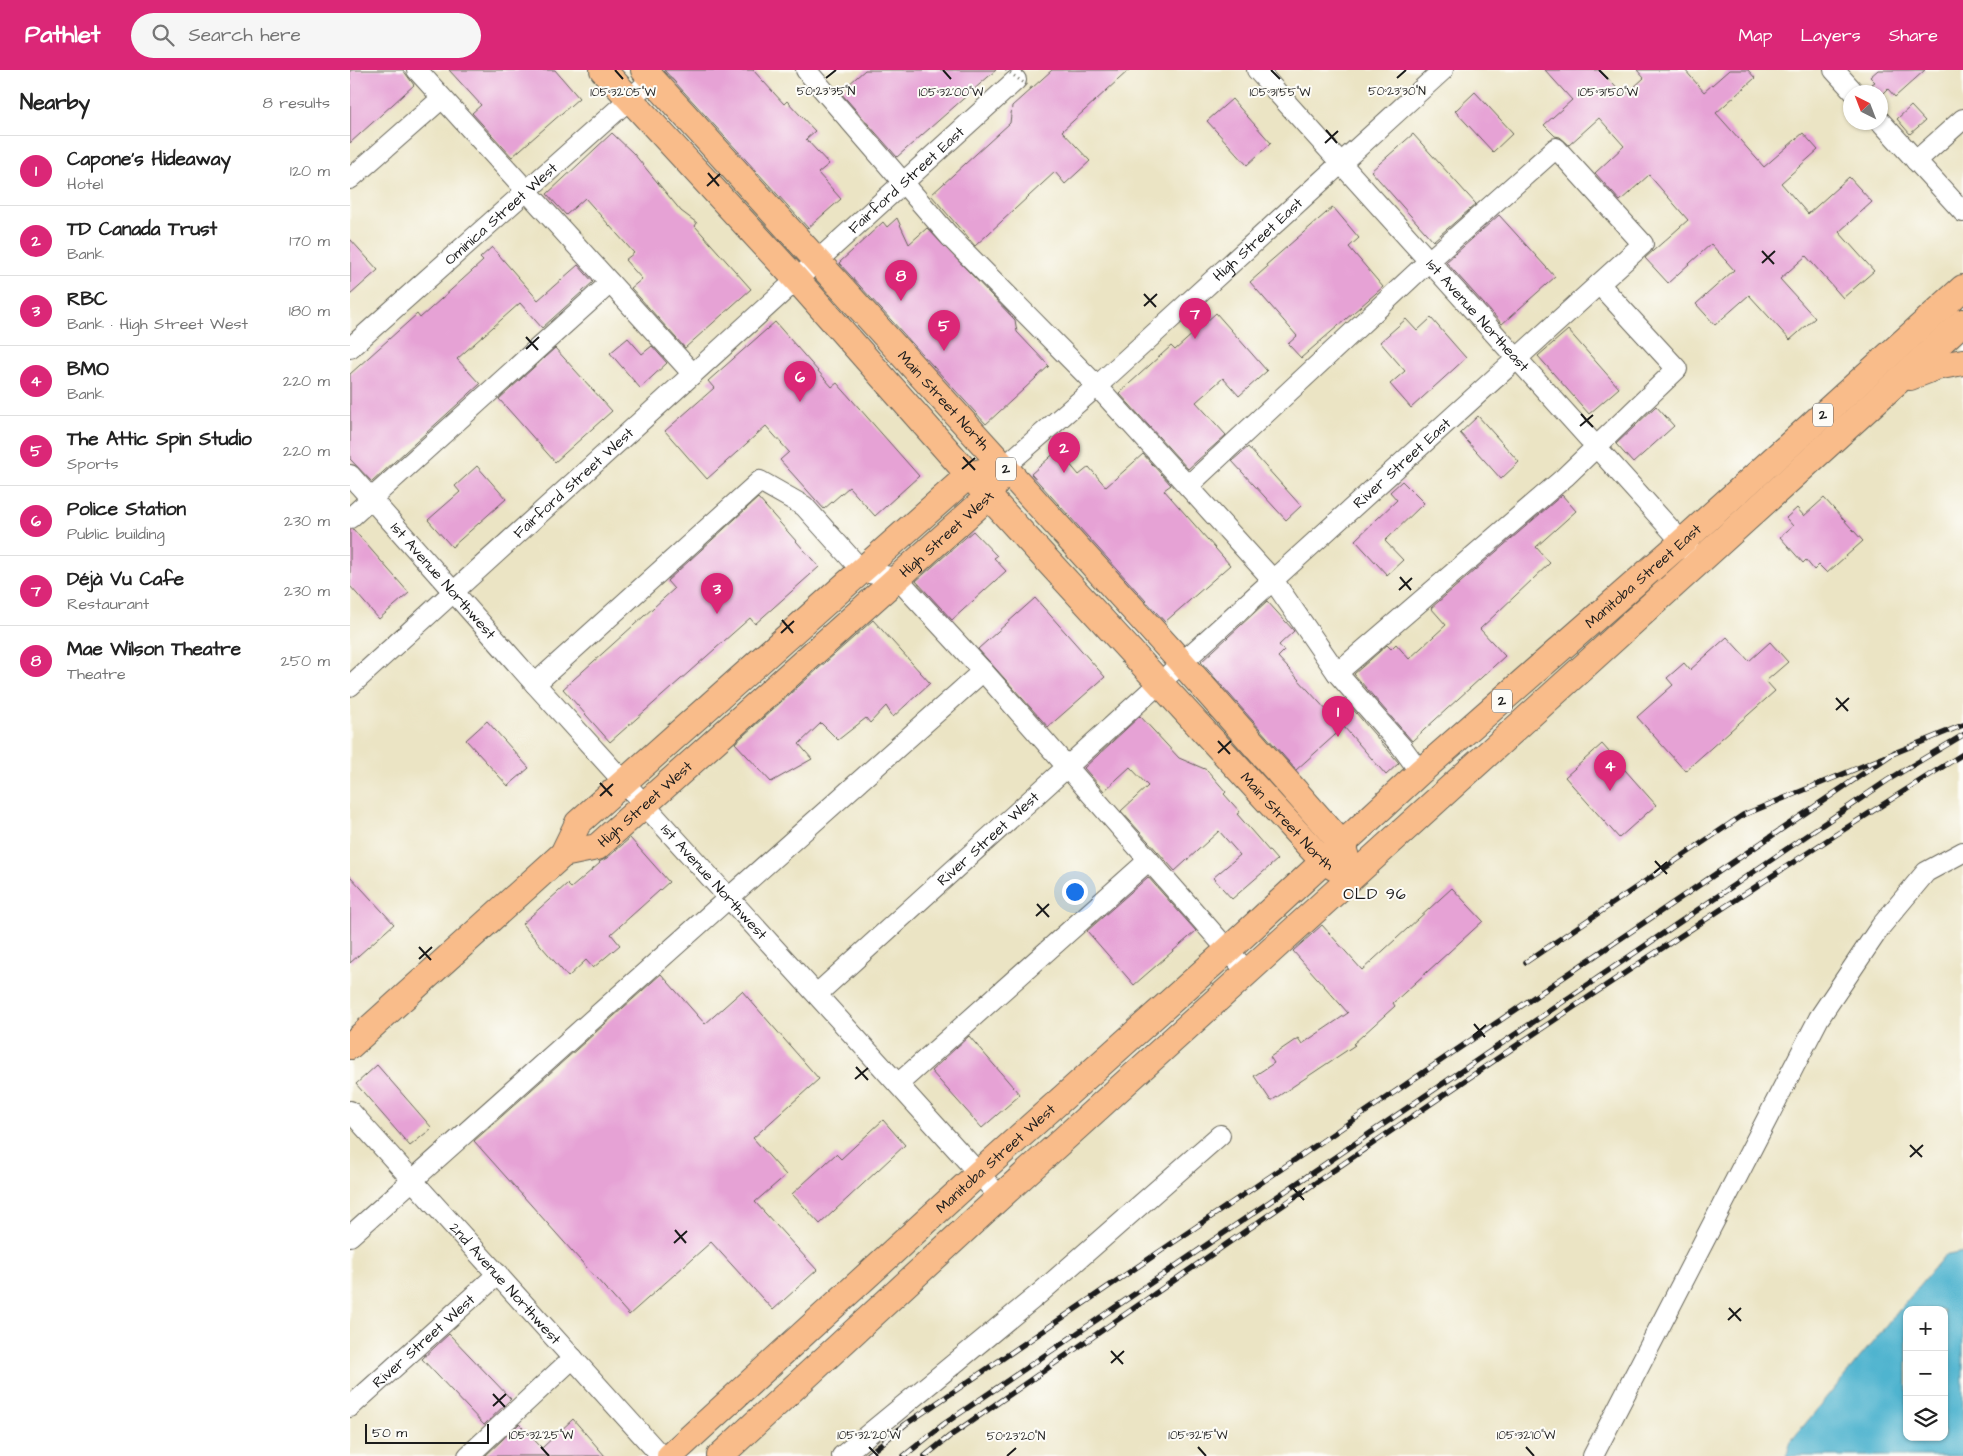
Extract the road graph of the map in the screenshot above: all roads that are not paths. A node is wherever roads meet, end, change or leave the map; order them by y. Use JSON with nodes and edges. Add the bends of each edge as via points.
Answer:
{"nodes":[{"id":1,"x":417,"y":70,"type":"edge"},
{"id":2,"x":604,"y":70,"type":"edge"},
{"id":3,"x":806,"y":70,"type":"edge"},
{"id":4,"x":1258,"y":70,"type":"edge"},
{"id":5,"x":1443,"y":70,"type":"edge"},
{"id":6,"x":1834,"y":70,"type":"edge"},
{"id":7,"x":648,"y":74,"type":"edge"},
{"id":8,"x":1021,"y":77,"type":"edge"},
{"id":9,"x":1848,"y":85,"type":"edge"},
{"id":10,"x":630,"y":98,"type":"junction"},
{"id":11,"x":441,"y":99,"type":"junction"},
{"id":12,"x":1963,"y":119,"type":"edge"},
{"id":13,"x":1888,"y":130,"type":"edge"},
{"id":14,"x":1916,"y":161,"type":"junction"},
{"id":15,"x":1341,"y":163,"type":"junction"},
{"id":16,"x":350,"y":179,"type":"edge"},
{"id":17,"x":905,"y":182,"type":"junction"},
{"id":18,"x":525,"y":191,"type":"junction"},
{"id":19,"x":1963,"y":212,"type":"edge"},
{"id":20,"x":817,"y":260,"type":"junction"},
{"id":21,"x":1429,"y":261,"type":"junction"},
{"id":22,"x":796,"y":279,"type":"junction"},
{"id":23,"x":610,"y":283,"type":"junction"},
{"id":24,"x":1599,"y":284,"type":"junction"},
{"id":25,"x":1963,"y":288,"type":"edge"},
{"id":26,"x":1963,"y":322,"type":"edge"},
{"id":27,"x":350,"y":348,"type":"edge"},
{"id":28,"x":1517,"y":358,"type":"junction"},
{"id":29,"x":1963,"y":362,"type":"edge"},
{"id":30,"x":693,"y":374,"type":"junction"},
{"id":31,"x":1897,"y":382,"type":"junction"},
{"id":32,"x":1097,"y":386,"type":"junction"},
{"id":33,"x":1596,"y":445,"type":"junction"},
{"id":34,"x":1004,"y":467,"type":"junction"},
{"id":35,"x":350,"y":475,"type":"edge"},
{"id":36,"x":969,"y":475,"type":"junction"},
{"id":37,"x":1188,"y":486,"type":"junction"},
{"id":38,"x":989,"y":496,"type":"junction"},
{"id":39,"x":371,"y":499,"type":"junction"},
{"id":40,"x":350,"y":518,"type":"edge"},
{"id":41,"x":1682,"y":542,"type":"junction"},
{"id":42,"x":1699,"y":561,"type":"junction"},
{"id":43,"x":862,"y":572,"type":"junction"},
{"id":44,"x":898,"y":578,"type":"junction"},
{"id":45,"x":1273,"y":580,"type":"junction"},
{"id":46,"x":455,"y":592,"type":"junction"},
{"id":47,"x":1182,"y":663,"type":"junction"},
{"id":48,"x":983,"y":671,"type":"junction"},
{"id":49,"x":1337,"y":673,"type":"junction"},
{"id":50,"x":1160,"y":682,"type":"junction"},
{"id":51,"x":535,"y":684,"type":"junction"},
{"id":52,"x":350,"y":686,"type":"edge"},
{"id":53,"x":1067,"y":767,"type":"junction"},
{"id":54,"x":1420,"y":772,"type":"junction"},
{"id":55,"x":625,"y":781,"type":"junction"},
{"id":56,"x":646,"y":804,"type":"junction"},
{"id":57,"x":1342,"y":844,"type":"junction"},
{"id":58,"x":1963,"y":852,"type":"edge"},
{"id":59,"x":563,"y":854,"type":"junction"},
{"id":60,"x":1149,"y":860,"type":"junction"},
{"id":61,"x":1323,"y":861,"type":"junction"},
{"id":62,"x":1353,"y":878,"type":"junction"},
{"id":63,"x":730,"y":897,"type":"junction"},
{"id":64,"x":1228,"y":950,"type":"junction"},
{"id":65,"x":1248,"y":973,"type":"junction"},
{"id":66,"x":817,"y":994,"type":"junction"},
{"id":67,"x":350,"y":1046,"type":"edge"},
{"id":68,"x":898,"y":1084,"type":"junction"},
{"id":69,"x":350,"y":1111,"type":"edge"},
{"id":70,"x":1220,"y":1135,"type":"dead end"},
{"id":71,"x":978,"y":1173,"type":"junction"},
{"id":72,"x":413,"y":1180,"type":"junction"},
{"id":73,"x":1000,"y":1197,"type":"junction"},
{"id":74,"x":350,"y":1236,"type":"edge"},
{"id":75,"x":498,"y":1274,"type":"junction"},
{"id":76,"x":573,"y":1358,"type":"junction"},
{"id":77,"x":350,"y":1407,"type":"edge"},
{"id":78,"x":468,"y":1456,"type":"edge"},
{"id":79,"x":661,"y":1456,"type":"edge"},
{"id":80,"x":670,"y":1456,"type":"edge"},
{"id":81,"x":720,"y":1456,"type":"edge"},
{"id":82,"x":842,"y":1456,"type":"edge"},
{"id":83,"x":1593,"y":1456,"type":"edge"}],
"edges":[{"from":1,"to":11,"type":"street"},
{"from":2,"to":10,"type":"main road","name":"Main Street North","number":"2"},
{"from":3,"to":17,"type":"street"},
{"from":4,"to":15,"type":"street","name":"1st Avenue Northeast"},
{"from":5,"to":15,"type":"street","name":"High Street East"},
{"from":6,"to":9,"type":"street"},
{"from":7,"to":10,"type":"street","name":"Ominica Street West"},
{"from":7,"to":20,"type":"main road","name":"Main Street North","number":"2"},
{"from":8,"to":17,"type":"street","name":"Fairford Street East"},
{"from":10,"to":18,"type":"street","name":"Ominica Street West"},
{"from":10,"to":22,"type":"main road","name":"Main Street North","number":"2"},
{"from":11,"to":16,"type":"street"},
{"from":11,"to":18,"type":"street"},
{"from":12,"to":14,"type":"street"},
{"from":13,"to":14,"type":"street"},
{"from":14,"to":19,"type":"street"},
{"from":15,"to":21,"type":"street","name":"1st Avenue Northeast"},
{"from":15,"to":32,"type":"street","name":"High Street East"},
{"from":17,"to":20,"type":"street","name":"Fairford Street East"},
{"from":17,"to":32,"type":"street","via":[[951,238]]},
{"from":18,"to":23,"type":"street"},
{"from":18,"to":27,"type":"street","name":"Ominica Street West"},
{"from":20,"to":22,"type":"street","name":"Fairford Street East"},
{"from":20,"to":34,"type":"main road","name":"Main Street North","number":"2"},
{"from":21,"to":24,"type":"street","name":"River Street East","via":[[1556,148],[1643,244]]},
{"from":21,"to":28,"type":"street","name":"1st Avenue Northeast"},
{"from":21,"to":37,"type":"street"},
{"from":22,"to":30,"type":"street","name":"Fairford Street West"},
{"from":22,"to":36,"type":"main road","name":"Main Street North","number":"2"},
{"from":23,"to":30,"type":"street"},
{"from":23,"to":39,"type":"street"},
{"from":24,"to":28,"type":"street","name":"River Street East"},
{"from":24,"to":33,"type":"street","via":[[1677,369]]},
{"from":25,"to":41,"type":"main road","name":"Manitoba Street East","number":"2"},
{"from":26,"to":31,"type":"main road","name":"Manitoba Street East","number":"2"},
{"from":28,"to":33,"type":"street","name":"1st Avenue Northeast"},
{"from":28,"to":45,"type":"street","name":"River Street East"},
{"from":29,"to":31,"type":"main road","number":"2","via":[[1936,367]]},
{"from":30,"to":46,"type":"street","name":"Fairford Street West"},
{"from":31,"to":42,"type":"main road","name":"Manitoba Street East","number":"2"},
{"from":32,"to":34,"type":"street","name":"High Street East"},
{"from":32,"to":37,"type":"street"},
{"from":33,"to":41,"type":"street","name":"1st Avenue Northeast"},
{"from":33,"to":49,"type":"street","via":[[1565,477]]},
{"from":34,"to":36,"type":"main road","name":"High Street West"},
{"from":34,"to":38,"type":"main road","name":"High Street West"},
{"from":34,"to":47,"type":"main road","name":"Main Street North","number":"2"},
{"from":35,"to":39,"type":"street","name":"1st Avenue Northwest"},
{"from":36,"to":38,"type":"main road","name":"Main Street North","number":"2"},
{"from":36,"to":43,"type":"main road","name":"High Street West"},
{"from":37,"to":45,"type":"street"},
{"from":38,"to":44,"type":"main road","name":"High Street West"},
{"from":38,"to":50,"type":"main road","name":"Main Street North","number":"2"},
{"from":39,"to":40,"type":"street"},
{"from":39,"to":46,"type":"street","name":"1st Avenue Northwest"},
{"from":41,"to":42,"type":"street","name":"1st Avenue Northeast"},
{"from":41,"to":54,"type":"main road","name":"Manitoba Street East","number":"2"},
{"from":42,"to":62,"type":"main road","name":"Manitoba Street East"},
{"from":43,"to":44,"type":"street"},
{"from":43,"to":51,"type":"street","via":[[804,506],[760,481]]},
{"from":43,"to":55,"type":"main road","name":"High Street West"},
{"from":44,"to":48,"type":"street"},
{"from":44,"to":56,"type":"main road","name":"High Street West"},
{"from":45,"to":47,"type":"street","name":"River Street East"},
{"from":45,"to":49,"type":"street"},
{"from":46,"to":51,"type":"street","name":"1st Avenue Northwest"},
{"from":46,"to":52,"type":"street","name":"Fairford Street West"},
{"from":47,"to":50,"type":"street","name":"River Street East"},
{"from":47,"to":57,"type":"main road","name":"Main Street North","number":"2"},
{"from":48,"to":53,"type":"street"},
{"from":48,"to":63,"type":"street"},
{"from":49,"to":54,"type":"street"},
{"from":50,"to":53,"type":"street","name":"River Street West"},
{"from":50,"to":61,"type":"main road","name":"Main Street North","number":"2"},
{"from":51,"to":55,"type":"street","name":"1st Avenue Northwest"},
{"from":53,"to":60,"type":"street"},
{"from":53,"to":66,"type":"street","name":"River Street West"},
{"from":54,"to":57,"type":"main road","name":"Manitoba Street East","number":"2"},
{"from":55,"to":56,"type":"street","name":"1st Avenue Northwest"},
{"from":55,"to":59,"type":"main road","name":"High Street West","via":[[578,823]]},
{"from":56,"to":59,"type":"main road","name":"High Street West","via":[[597,847]]},
{"from":56,"to":63,"type":"street","name":"1st Avenue Northwest"},
{"from":57,"to":61,"type":"main road","name":"Manitoba Street East","number":"2"},
{"from":57,"to":62,"type":"main road","name":"Main Street North","number":"2"},
{"from":58,"to":83,"type":"street","via":[[1926,872],[1881,926],[1819,1018]]},
{"from":59,"to":67,"type":"main road","name":"High Street West"},
{"from":60,"to":64,"type":"street"},
{"from":60,"to":68,"type":"street"},
{"from":61,"to":62,"type":"main road","name":"Main Street North","number":"2"},
{"from":61,"to":64,"type":"main road","name":"Manitoba Street West"},
{"from":62,"to":65,"type":"main road"},
{"from":63,"to":66,"type":"street","name":"1st Avenue Northwest"},
{"from":63,"to":72,"type":"street"},
{"from":64,"to":65,"type":"street"},
{"from":64,"to":71,"type":"main road","name":"Manitoba Street West"},
{"from":65,"to":73,"type":"main road"},
{"from":66,"to":68,"type":"street","name":"1st Avenue Northwest"},
{"from":68,"to":71,"type":"street","name":"1st Avenue Northwest"},
{"from":69,"to":72,"type":"street","name":"2nd Avenue Northwest"},
{"from":70,"to":82,"type":"street","via":[[1040,1293]]},
{"from":71,"to":73,"type":"street","name":"1st Avenue Northwest"},
{"from":71,"to":80,"type":"main road","name":"Manitoba Street West"},
{"from":72,"to":74,"type":"street"},
{"from":72,"to":75,"type":"street","name":"2nd Avenue Northwest"},
{"from":73,"to":81,"type":"main road"},
{"from":75,"to":76,"type":"street","name":"2nd Avenue Northwest"},
{"from":75,"to":77,"type":"street","name":"River Street West"},
{"from":76,"to":78,"type":"street"},
{"from":76,"to":79,"type":"street","name":"2nd Avenue Northwest"}]}
